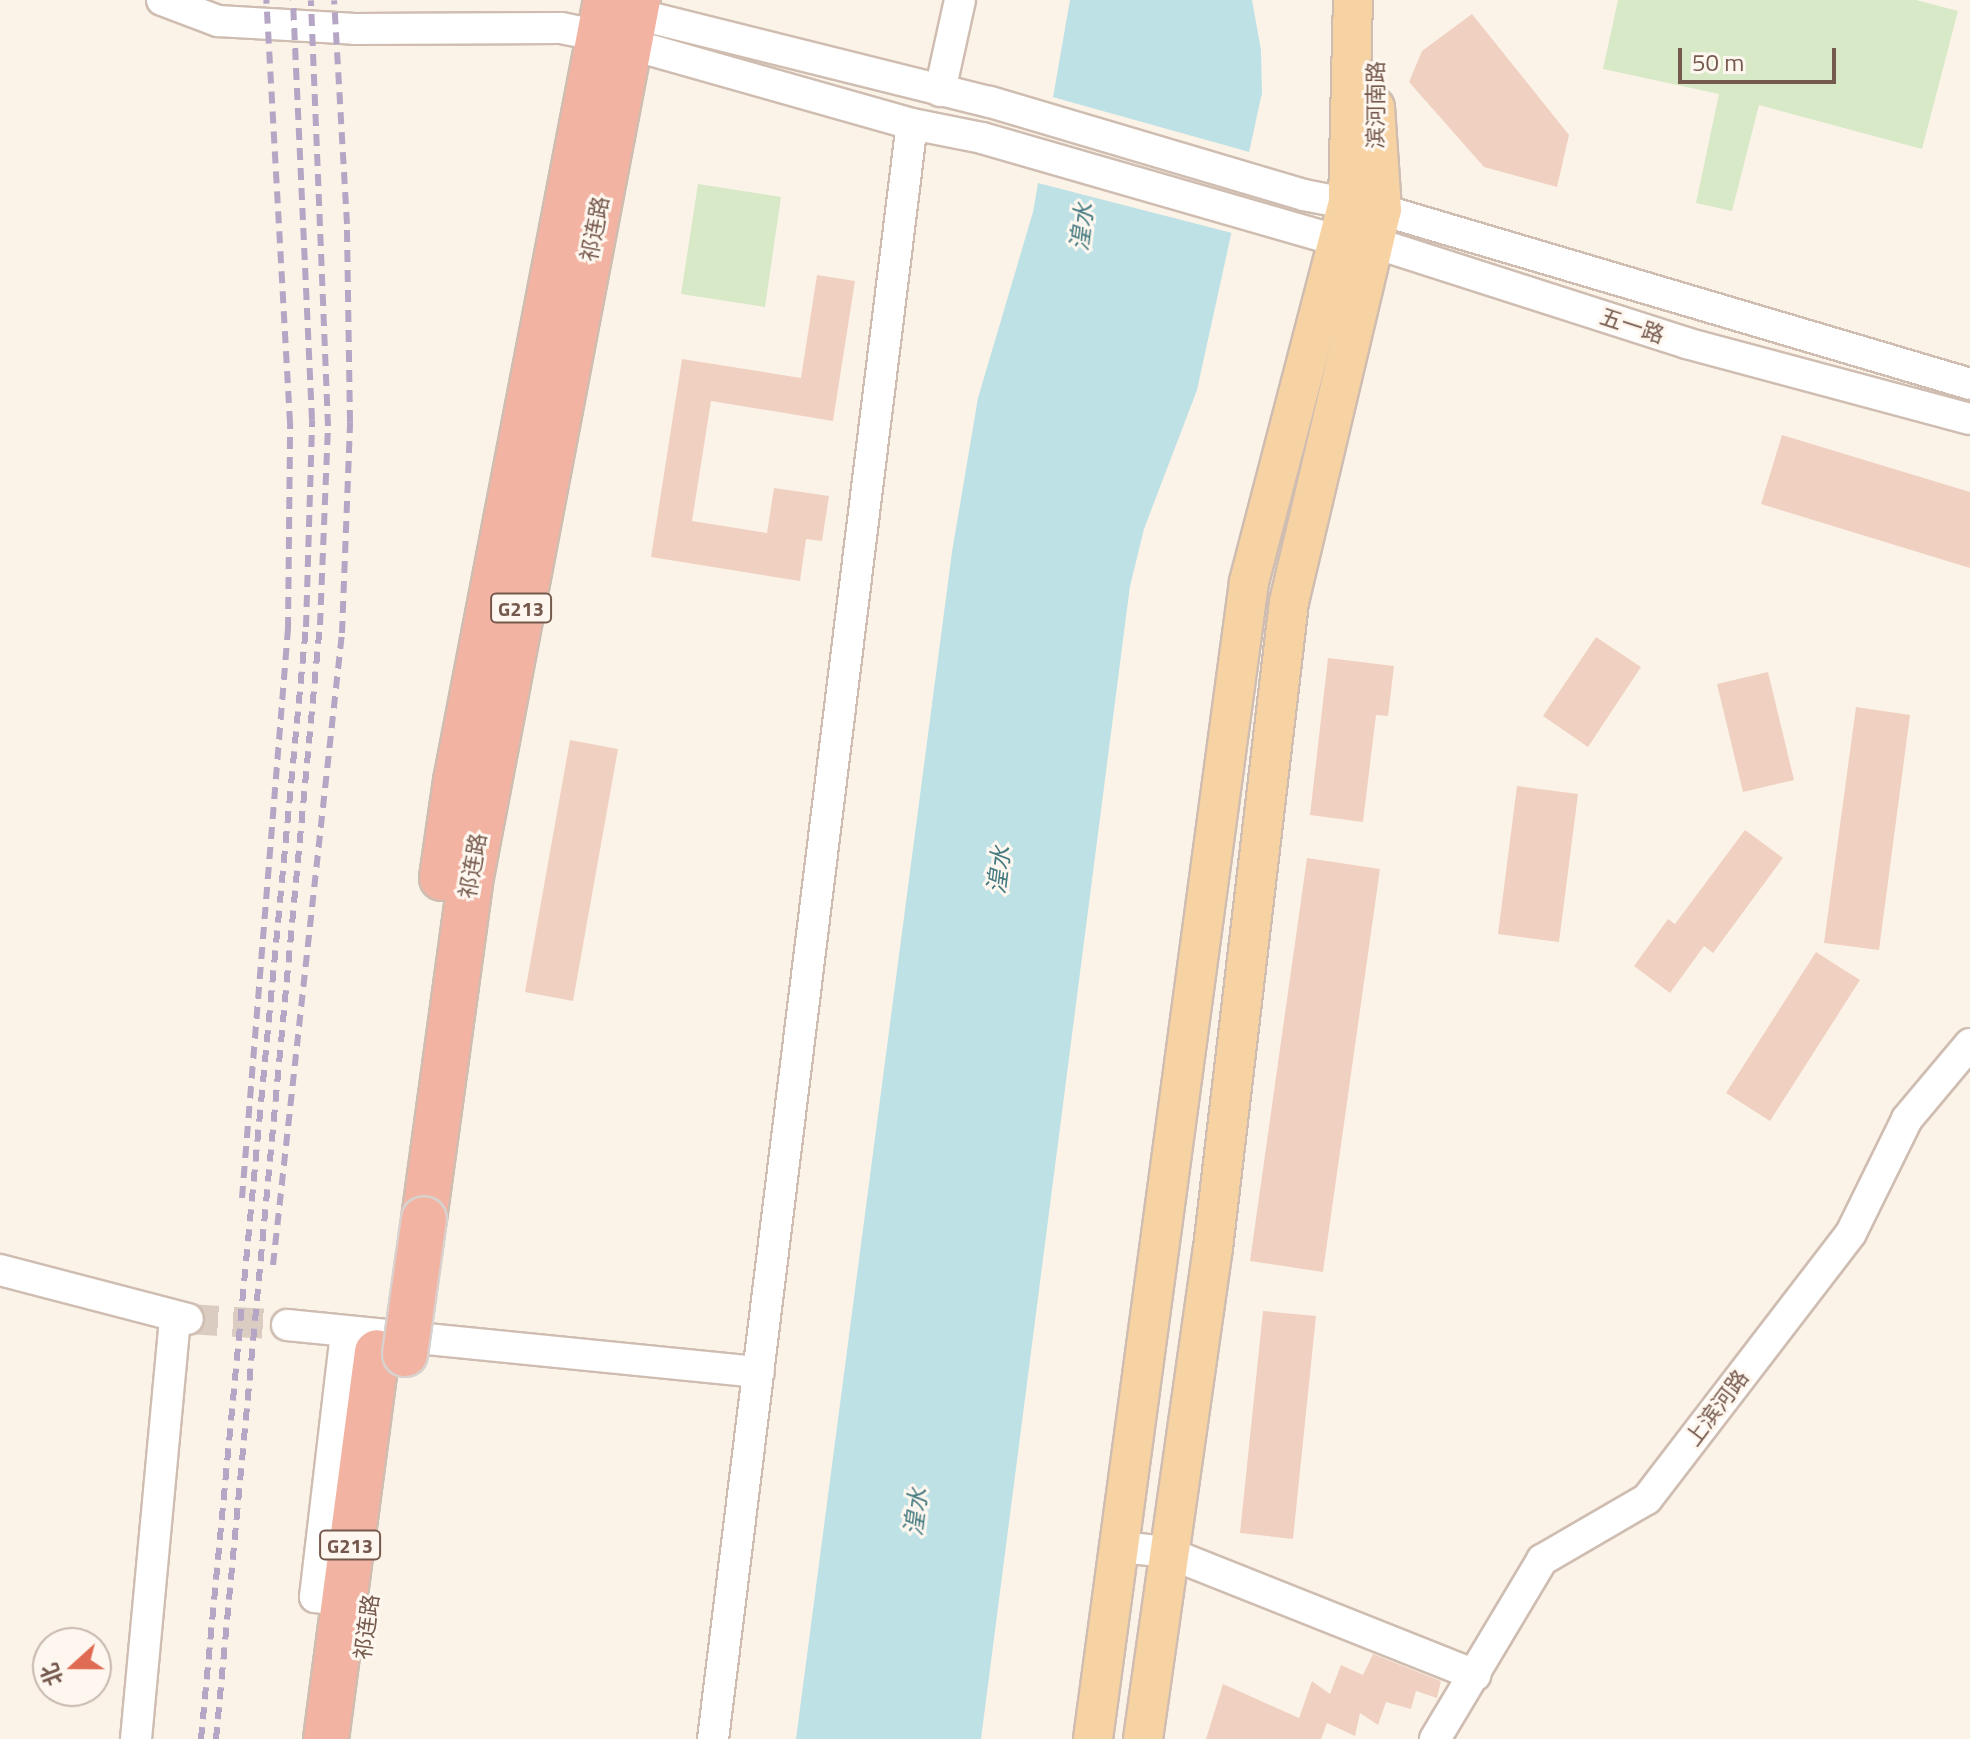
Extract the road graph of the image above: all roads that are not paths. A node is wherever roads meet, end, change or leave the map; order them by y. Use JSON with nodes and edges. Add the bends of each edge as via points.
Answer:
{"nodes":[{"id":1,"x":162,"y":0,"type":"edge"},
{"id":2,"x":960,"y":0,"type":"edge"},
{"id":3,"x":1353,"y":0,"type":"edge"},
{"id":4,"x":1379,"y":0,"type":"edge"},
{"id":5,"x":614,"y":14,"type":"edge"},
{"id":6,"x":940,"y":91,"type":"junction"},
{"id":7,"x":912,"y":124,"type":"junction"},
{"id":8,"x":1361,"y":224,"type":"junction"},
{"id":9,"x":1970,"y":384,"type":"edge"},
{"id":10,"x":1970,"y":419,"type":"edge"},
{"id":11,"x":1970,"y":1044,"type":"edge"},
{"id":12,"x":0,"y":1270,"type":"edge"},
{"id":13,"x":287,"y":1325,"type":"tunnel mouth"},
{"id":14,"x":376,"y":1346,"type":"junction"},
{"id":15,"x":759,"y":1372,"type":"junction"},
{"id":16,"x":1121,"y":1547,"type":"junction"},
{"id":17,"x":1166,"y":1552,"type":"junction"},
{"id":18,"x":1475,"y":1675,"type":"junction"},
{"id":19,"x":136,"y":1739,"type":"edge"},
{"id":20,"x":326,"y":1739,"type":"edge"},
{"id":21,"x":352,"y":1739,"type":"edge"},
{"id":22,"x":713,"y":1739,"type":"edge"},
{"id":23,"x":1093,"y":1739,"type":"edge"},
{"id":24,"x":1143,"y":1739,"type":"edge"},
{"id":25,"x":1435,"y":1739,"type":"edge"}],
"edges":[{"from":1,"to":5,"type":"street","via":[[218,21],[355,29],[561,28]]},
{"from":2,"to":6,"type":"street"},
{"from":3,"to":8,"type":"main road"},
{"from":4,"to":8,"type":"main road","name":"滨河南路","via":[[1373,140]]},
{"from":5,"to":6,"type":"street","name":"五一路"},
{"from":5,"to":7,"type":"street","name":"五一路"},
{"from":5,"to":14,"type":"highway","name":"祁连路","number":"G213","bridge":true,"via":[[470,882],[409,1218]]},
{"from":6,"to":8,"type":"street","name":"五一路","via":[[1304,195]]},
{"from":7,"to":8,"type":"street","name":"五一路","via":[[982,138],[1296,230]]},
{"from":7,"to":15,"type":"street"},
{"from":8,"to":9,"type":"street","name":"五一路"},
{"from":8,"to":10,"type":"street","name":"五一路","via":[[1686,343]]},
{"from":8,"to":16,"type":"main road","via":[[1249,582]]},
{"from":8,"to":17,"type":"main road","via":[[1289,602],[1213,1248]]},
{"from":11,"to":18,"type":"street","name":"上滨河路","via":[[1907,1119],[1851,1233],[1647,1499],[1542,1560]]},
{"from":12,"to":19,"type":"street","via":[[182,1318]]},
{"from":13,"to":14,"type":"street"},
{"from":14,"to":15,"type":"street"},
{"from":14,"to":20,"type":"highway","name":"祁连路","number":"G213"},
{"from":14,"to":21,"type":"highway","name":"祁连路","number":"G213"},
{"from":15,"to":22,"type":"street"},
{"from":16,"to":17,"type":"street"},
{"from":16,"to":23,"type":"main road"},
{"from":17,"to":18,"type":"street"},
{"from":17,"to":24,"type":"main road"},
{"from":18,"to":25,"type":"street","name":"上滨河路"}]}
